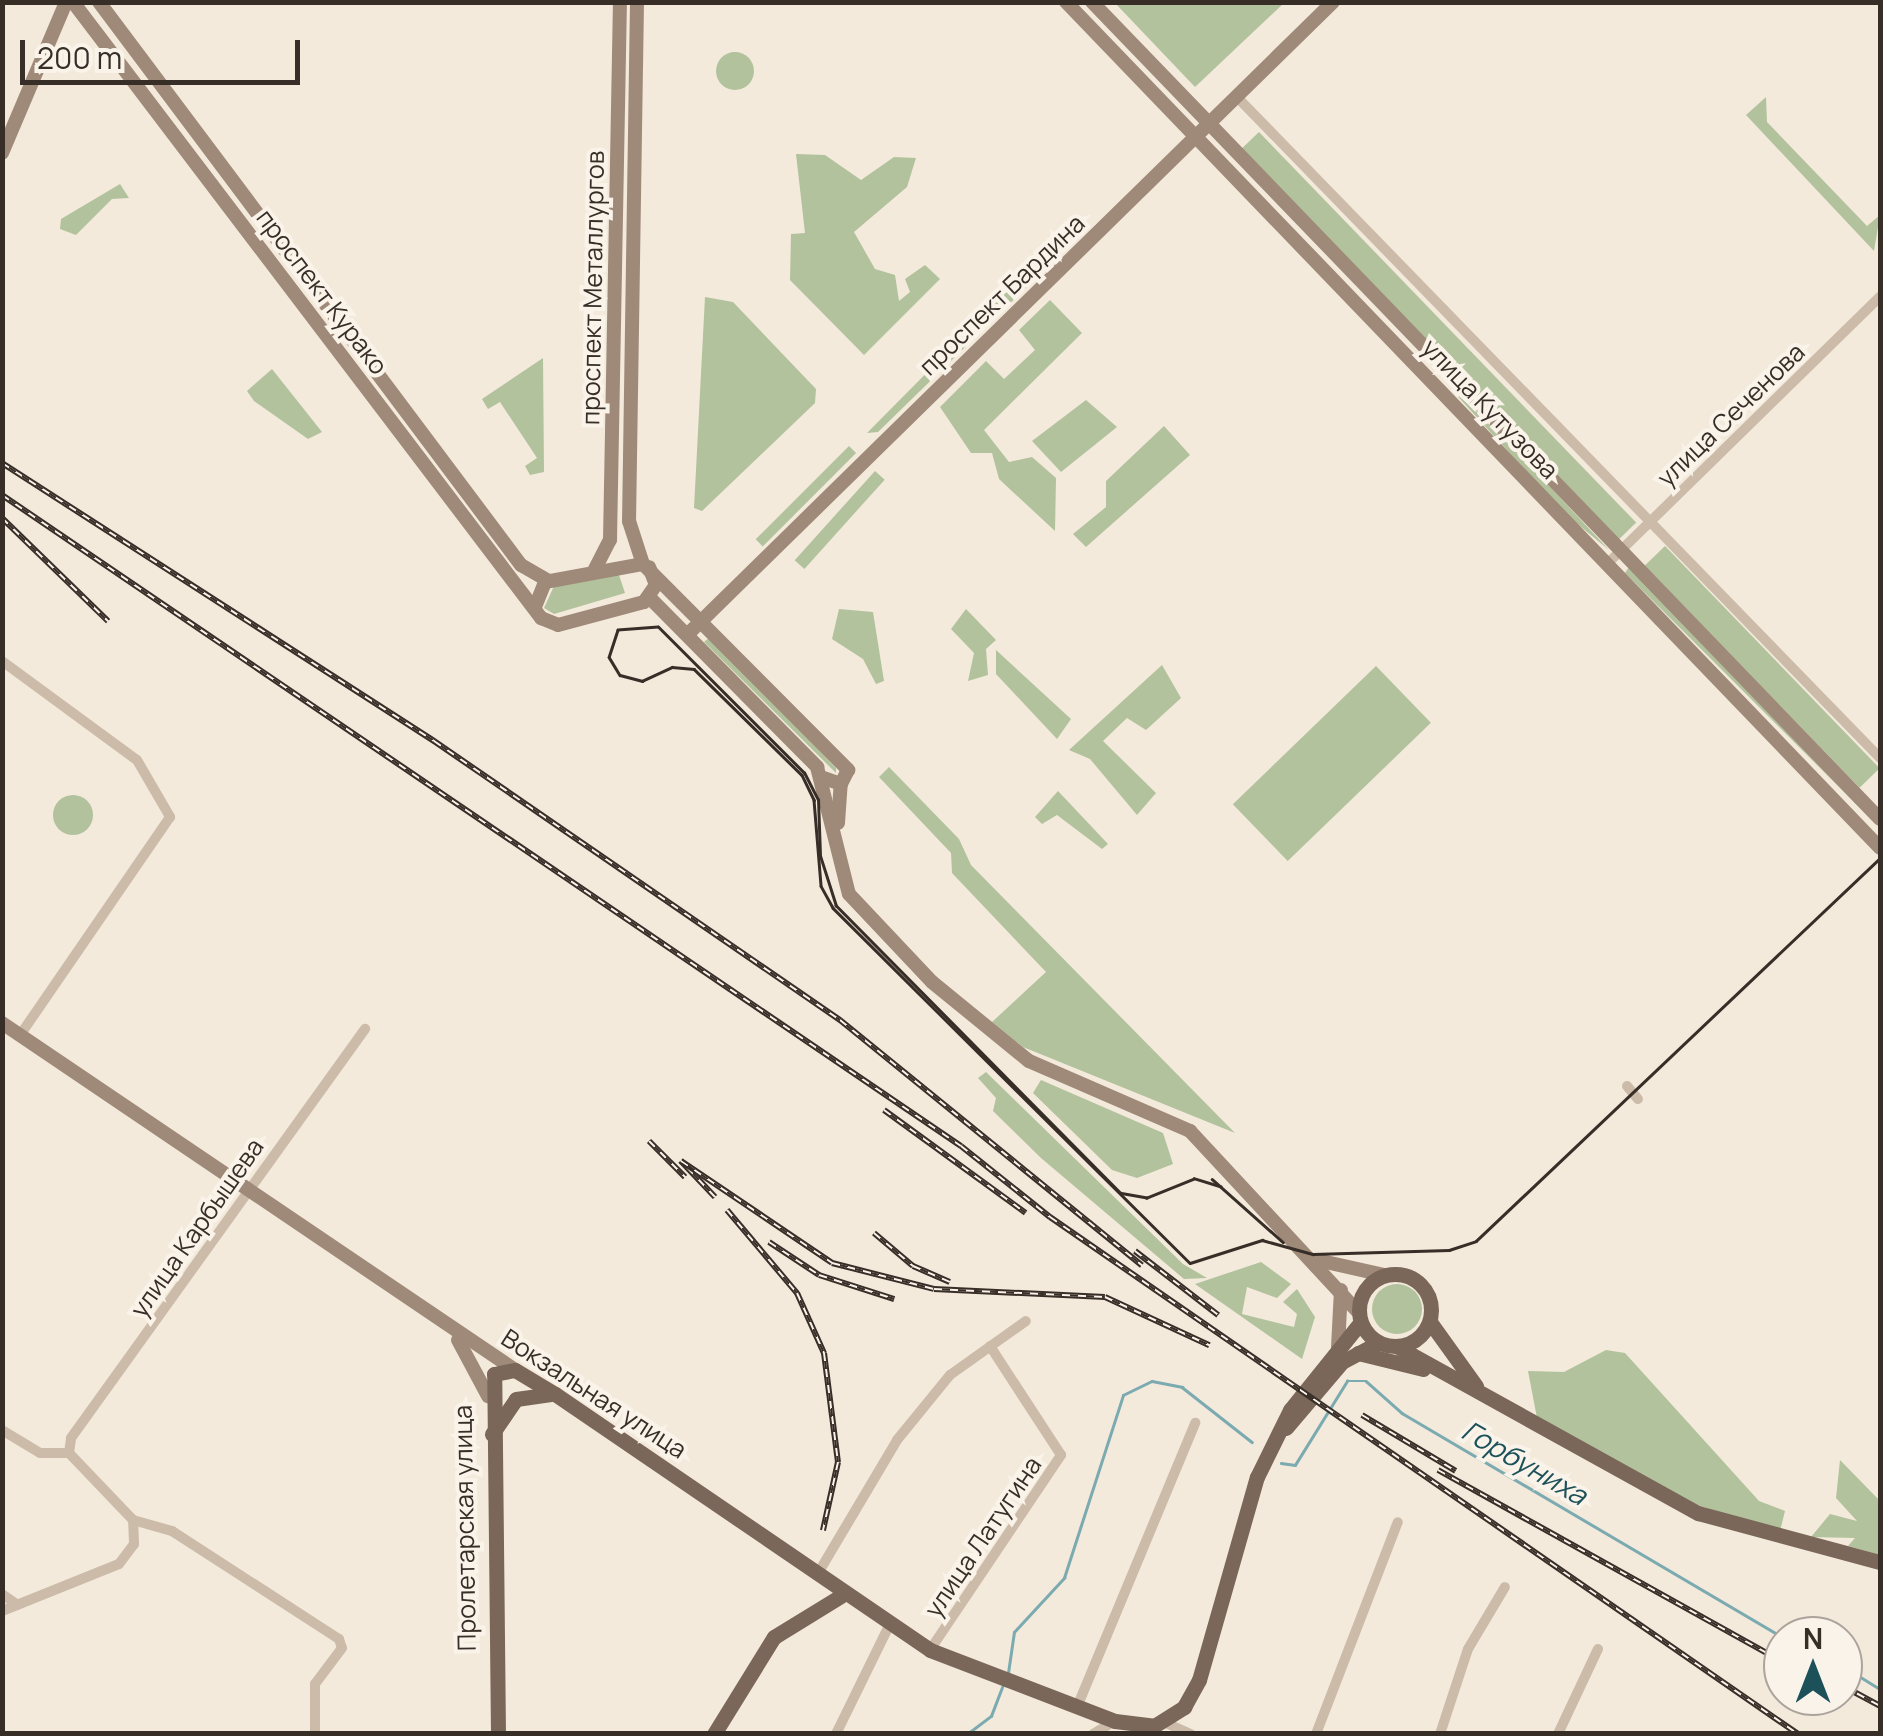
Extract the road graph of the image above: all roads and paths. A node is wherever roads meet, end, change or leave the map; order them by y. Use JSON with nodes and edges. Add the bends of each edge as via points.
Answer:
{"nodes":[{"id":1,"x":620,"y":2,"type":"edge"},
{"id":2,"x":637,"y":2,"type":"edge"},
{"id":3,"x":1066,"y":2,"type":"edge"},
{"id":4,"x":1092,"y":2,"type":"edge"},
{"id":5,"x":1333,"y":2,"type":"edge"},
{"id":6,"x":82,"y":4,"type":"edge"},
{"id":7,"x":1238,"y":96,"type":"junction"},
{"id":8,"x":1208,"y":125,"type":"junction"},
{"id":9,"x":1196,"y":137,"type":"junction"},
{"id":10,"x":2,"y":153,"type":"edge"},
{"id":11,"x":1880,"y":297,"type":"edge"},
{"id":12,"x":1650,"y":521,"type":"junction"},
{"id":13,"x":1622,"y":549,"type":"junction"},
{"id":14,"x":1609,"y":562,"type":"junction"},
{"id":15,"x":646,"y":566,"type":"junction"},
{"id":16,"x":595,"y":569,"type":"junction"},
{"id":17,"x":550,"y":581,"type":"junction"},
{"id":18,"x":650,"y":598,"type":"junction"},
{"id":19,"x":536,"y":608,"type":"junction"},
{"id":20,"x":702,"y":620,"type":"junction"},
{"id":21,"x":689,"y":633,"type":"junction"},
{"id":22,"x":2,"y":661,"type":"edge"},
{"id":23,"x":1880,"y":758,"type":"edge"},
{"id":24,"x":824,"y":778,"type":"junction"},
{"id":25,"x":845,"y":779,"type":"junction"},
{"id":26,"x":1880,"y":819,"type":"edge"},
{"id":27,"x":1880,"y":848,"type":"edge"},
{"id":28,"x":836,"y":854,"type":"junction"},
{"id":29,"x":2,"y":1023,"type":"edge"},
{"id":30,"x":365,"y":1029,"type":"dead end"},
{"id":31,"x":20,"y":1035,"type":"junction"},
{"id":32,"x":1627,"y":1086,"type":"dead end"},
{"id":33,"x":1638,"y":1099,"type":"dead end"},
{"id":34,"x":247,"y":1192,"type":"junction"},
{"id":35,"x":1312,"y":1258,"type":"junction"},
{"id":36,"x":1384,"y":1275,"type":"junction"},
{"id":37,"x":1341,"y":1289,"type":"junction"},
{"id":38,"x":1359,"y":1317,"type":"junction"},
{"id":39,"x":1026,"y":1321,"type":"dead end"},
{"id":40,"x":1430,"y":1322,"type":"junction"},
{"id":41,"x":452,"y":1331,"type":"junction"},
{"id":42,"x":1377,"y":1343,"type":"junction"},
{"id":43,"x":990,"y":1346,"type":"junction"},
{"id":44,"x":1338,"y":1347,"type":"junction"},
{"id":45,"x":1398,"y":1347,"type":"junction"},
{"id":46,"x":1354,"y":1353,"type":"junction"},
{"id":47,"x":514,"y":1370,"type":"junction"},
{"id":48,"x":1461,"y":1384,"type":"junction"},
{"id":49,"x":555,"y":1394,"type":"junction"},
{"id":50,"x":488,"y":1396,"type":"junction"},
{"id":51,"x":1490,"y":1399,"type":"junction"},
{"id":52,"x":1194,"y":1423,"type":"dead end"},
{"id":53,"x":2,"y":1430,"type":"edge"},
{"id":54,"x":492,"y":1434,"type":"junction"},
{"id":55,"x":1279,"y":1434,"type":"junction"},
{"id":56,"x":69,"y":1453,"type":"junction"},
{"id":57,"x":133,"y":1520,"type":"junction"},
{"id":58,"x":1398,"y":1522,"type":"dead end"},
{"id":59,"x":1880,"y":1562,"type":"edge"},
{"id":60,"x":815,"y":1578,"type":"junction"},
{"id":61,"x":1504,"y":1587,"type":"dead end"},
{"id":62,"x":2,"y":1594,"type":"edge"},
{"id":63,"x":841,"y":1596,"type":"junction"},
{"id":64,"x":18,"y":1604,"type":"junction"},
{"id":65,"x":2,"y":1611,"type":"edge"},
{"id":66,"x":889,"y":1626,"type":"junction"},
{"id":67,"x":930,"y":1650,"type":"junction"},
{"id":68,"x":1598,"y":1650,"type":"dead end"},
{"id":69,"x":1077,"y":1707,"type":"junction"},
{"id":70,"x":1115,"y":1721,"type":"junction"},
{"id":71,"x":1166,"y":1723,"type":"junction"},
{"id":72,"x":498,"y":1733,"type":"edge"},
{"id":73,"x":315,"y":1734,"type":"edge"},
{"id":74,"x":714,"y":1734,"type":"edge"},
{"id":75,"x":836,"y":1734,"type":"edge"},
{"id":76,"x":1093,"y":1734,"type":"edge"},
{"id":77,"x":1191,"y":1734,"type":"edge"},
{"id":78,"x":1316,"y":1734,"type":"edge"},
{"id":79,"x":1440,"y":1734,"type":"edge"},
{"id":80,"x":1558,"y":1734,"type":"edge"}],
"edges":[{"from":1,"to":16,"type":"main road","name":"проспект Металлургов","via":[[610,540]]},
{"from":2,"to":15,"type":"main road","name":"проспект Металлургов","via":[[628,521]]},
{"from":3,"to":9,"type":"main road","name":"улица Кутузова"},
{"from":4,"to":8,"type":"main road","name":"улица Кутузова"},
{"from":5,"to":7,"type":"main road","name":"проспект Бардина"},
{"from":6,"to":10,"type":"main road","via":[[54,33]]},
{"from":6,"to":17,"type":"main road","name":"проспект Курако","via":[[521,565]]},
{"from":6,"to":19,"type":"main road","name":"проспект Курако"},
{"from":7,"to":8,"type":"main road","name":"проспект Бардина"},
{"from":7,"to":12,"type":"street"},
{"from":8,"to":9,"type":"main road","name":"проспект Бардина"},
{"from":8,"to":13,"type":"main road","name":"улица Кутузова"},
{"from":9,"to":14,"type":"main road","name":"улица Кутузова"},
{"from":9,"to":20,"type":"main road","name":"проспект Бардина"},
{"from":11,"to":12,"type":"street","name":"улица Сеченова"},
{"from":12,"to":13,"type":"street","name":"улица Сеченова"},
{"from":12,"to":23,"type":"street"},
{"from":13,"to":14,"type":"street","name":"улица Сеченова"},
{"from":13,"to":26,"type":"main road","name":"улица Кутузова"},
{"from":14,"to":27,"type":"main road","name":"улица Кутузова"},
{"from":15,"to":16,"type":"main road"},
{"from":15,"to":18,"type":"main road"},
{"from":15,"to":20,"type":"main road"},
{"from":16,"to":17,"type":"main road"},
{"from":17,"to":19,"type":"main road"},
{"from":18,"to":19,"type":"main road","via":[[558,625]]},
{"from":18,"to":21,"type":"main road"},
{"from":20,"to":21,"type":"main road","name":"проспект Бардина"},
{"from":20,"to":25,"type":"main road"},
{"from":21,"to":24,"type":"main road"},
{"from":22,"to":31,"type":"street","via":[[137,760],[170,818]]},
{"from":24,"to":25,"type":"main road"},
{"from":24,"to":28,"type":"main road"},
{"from":25,"to":28,"type":"main road"},
{"from":28,"to":35,"type":"main road","via":[[859,907],[980,1028],[1029,1062],[1181,1125]]},
{"from":29,"to":31,"type":"main road","name":"Вокзальная улица"},
{"from":30,"to":34,"type":"street","name":"улица Карбышева"},
{"from":31,"to":34,"type":"main road","name":"Вокзальная улица"},
{"from":32,"to":33,"type":"street"},
{"from":34,"to":41,"type":"main road","name":"Вокзальная улица"},
{"from":34,"to":56,"type":"street","name":"улица Карбышева"},
{"from":35,"to":36,"type":"main road"},
{"from":35,"to":37,"type":"main road"},
{"from":36,"to":38,"type":"main road","via":[[1365,1289]]},
{"from":36,"to":40,"type":"main road","via":[[1419,1283]]},
{"from":37,"to":38,"type":"main road"},
{"from":37,"to":44,"type":"main road"},
{"from":38,"to":42,"type":"main road"},
{"from":38,"to":44,"type":"main road"},
{"from":39,"to":43,"type":"street"},
{"from":40,"to":45,"type":"main road"},
{"from":40,"to":51,"type":"main road"},
{"from":41,"to":47,"type":"main road","name":"Вокзальная улица"},
{"from":41,"to":50,"type":"main road","name":"Пролетарская улица"},
{"from":42,"to":45,"type":"main road"},
{"from":42,"to":46,"type":"main road"},
{"from":43,"to":60,"type":"street","via":[[950,1376],[897,1440]]},
{"from":43,"to":67,"type":"street","name":"улица Латугина","via":[[1061,1455]]},
{"from":44,"to":55,"type":"main road"},
{"from":45,"to":48,"type":"main road"},
{"from":46,"to":48,"type":"main road"},
{"from":46,"to":55,"type":"main road"},
{"from":47,"to":49,"type":"main road","name":"Вокзальная улица"},
{"from":47,"to":50,"type":"main road","via":[[494,1374]]},
{"from":48,"to":51,"type":"main road"},
{"from":49,"to":54,"type":"main road","via":[[516,1400]]},
{"from":49,"to":60,"type":"main road","name":"Вокзальная улица"},
{"from":50,"to":54,"type":"main road","name":"Пролетарская улица"},
{"from":51,"to":59,"type":"main road","via":[[1698,1513]]},
{"from":52,"to":69,"type":"street"},
{"from":53,"to":56,"type":"street","via":[[40,1452]]},
{"from":54,"to":72,"type":"main road","name":"Пролетарская улица"},
{"from":55,"to":71,"type":"main road","via":[[1257,1477],[1198,1680]]},
{"from":56,"to":57,"type":"street"},
{"from":57,"to":64,"type":"street","via":[[134,1544],[119,1564]]},
{"from":57,"to":73,"type":"street","via":[[172,1531],[339,1639],[342,1648],[315,1684]]},
{"from":58,"to":78,"type":"street"},
{"from":60,"to":63,"type":"main road","name":"Вокзальная улица"},
{"from":61,"to":79,"type":"street","via":[[1468,1649]]},
{"from":62,"to":64,"type":"street"},
{"from":63,"to":66,"type":"main road","name":"Вокзальная улица"},
{"from":63,"to":74,"type":"main road","via":[[774,1637]]},
{"from":64,"to":65,"type":"street"},
{"from":66,"to":67,"type":"main road","name":"Вокзальная улица"},
{"from":66,"to":75,"type":"street"},
{"from":67,"to":69,"type":"main road","name":"Вокзальная улица"},
{"from":68,"to":80,"type":"street"},
{"from":69,"to":70,"type":"main road","name":"Вокзальная улица"},
{"from":70,"to":71,"type":"main road","name":"Вокзальная улица"},
{"from":70,"to":76,"type":"street"},
{"from":71,"to":77,"type":"street","name":"Вокзальная улица"}]}
